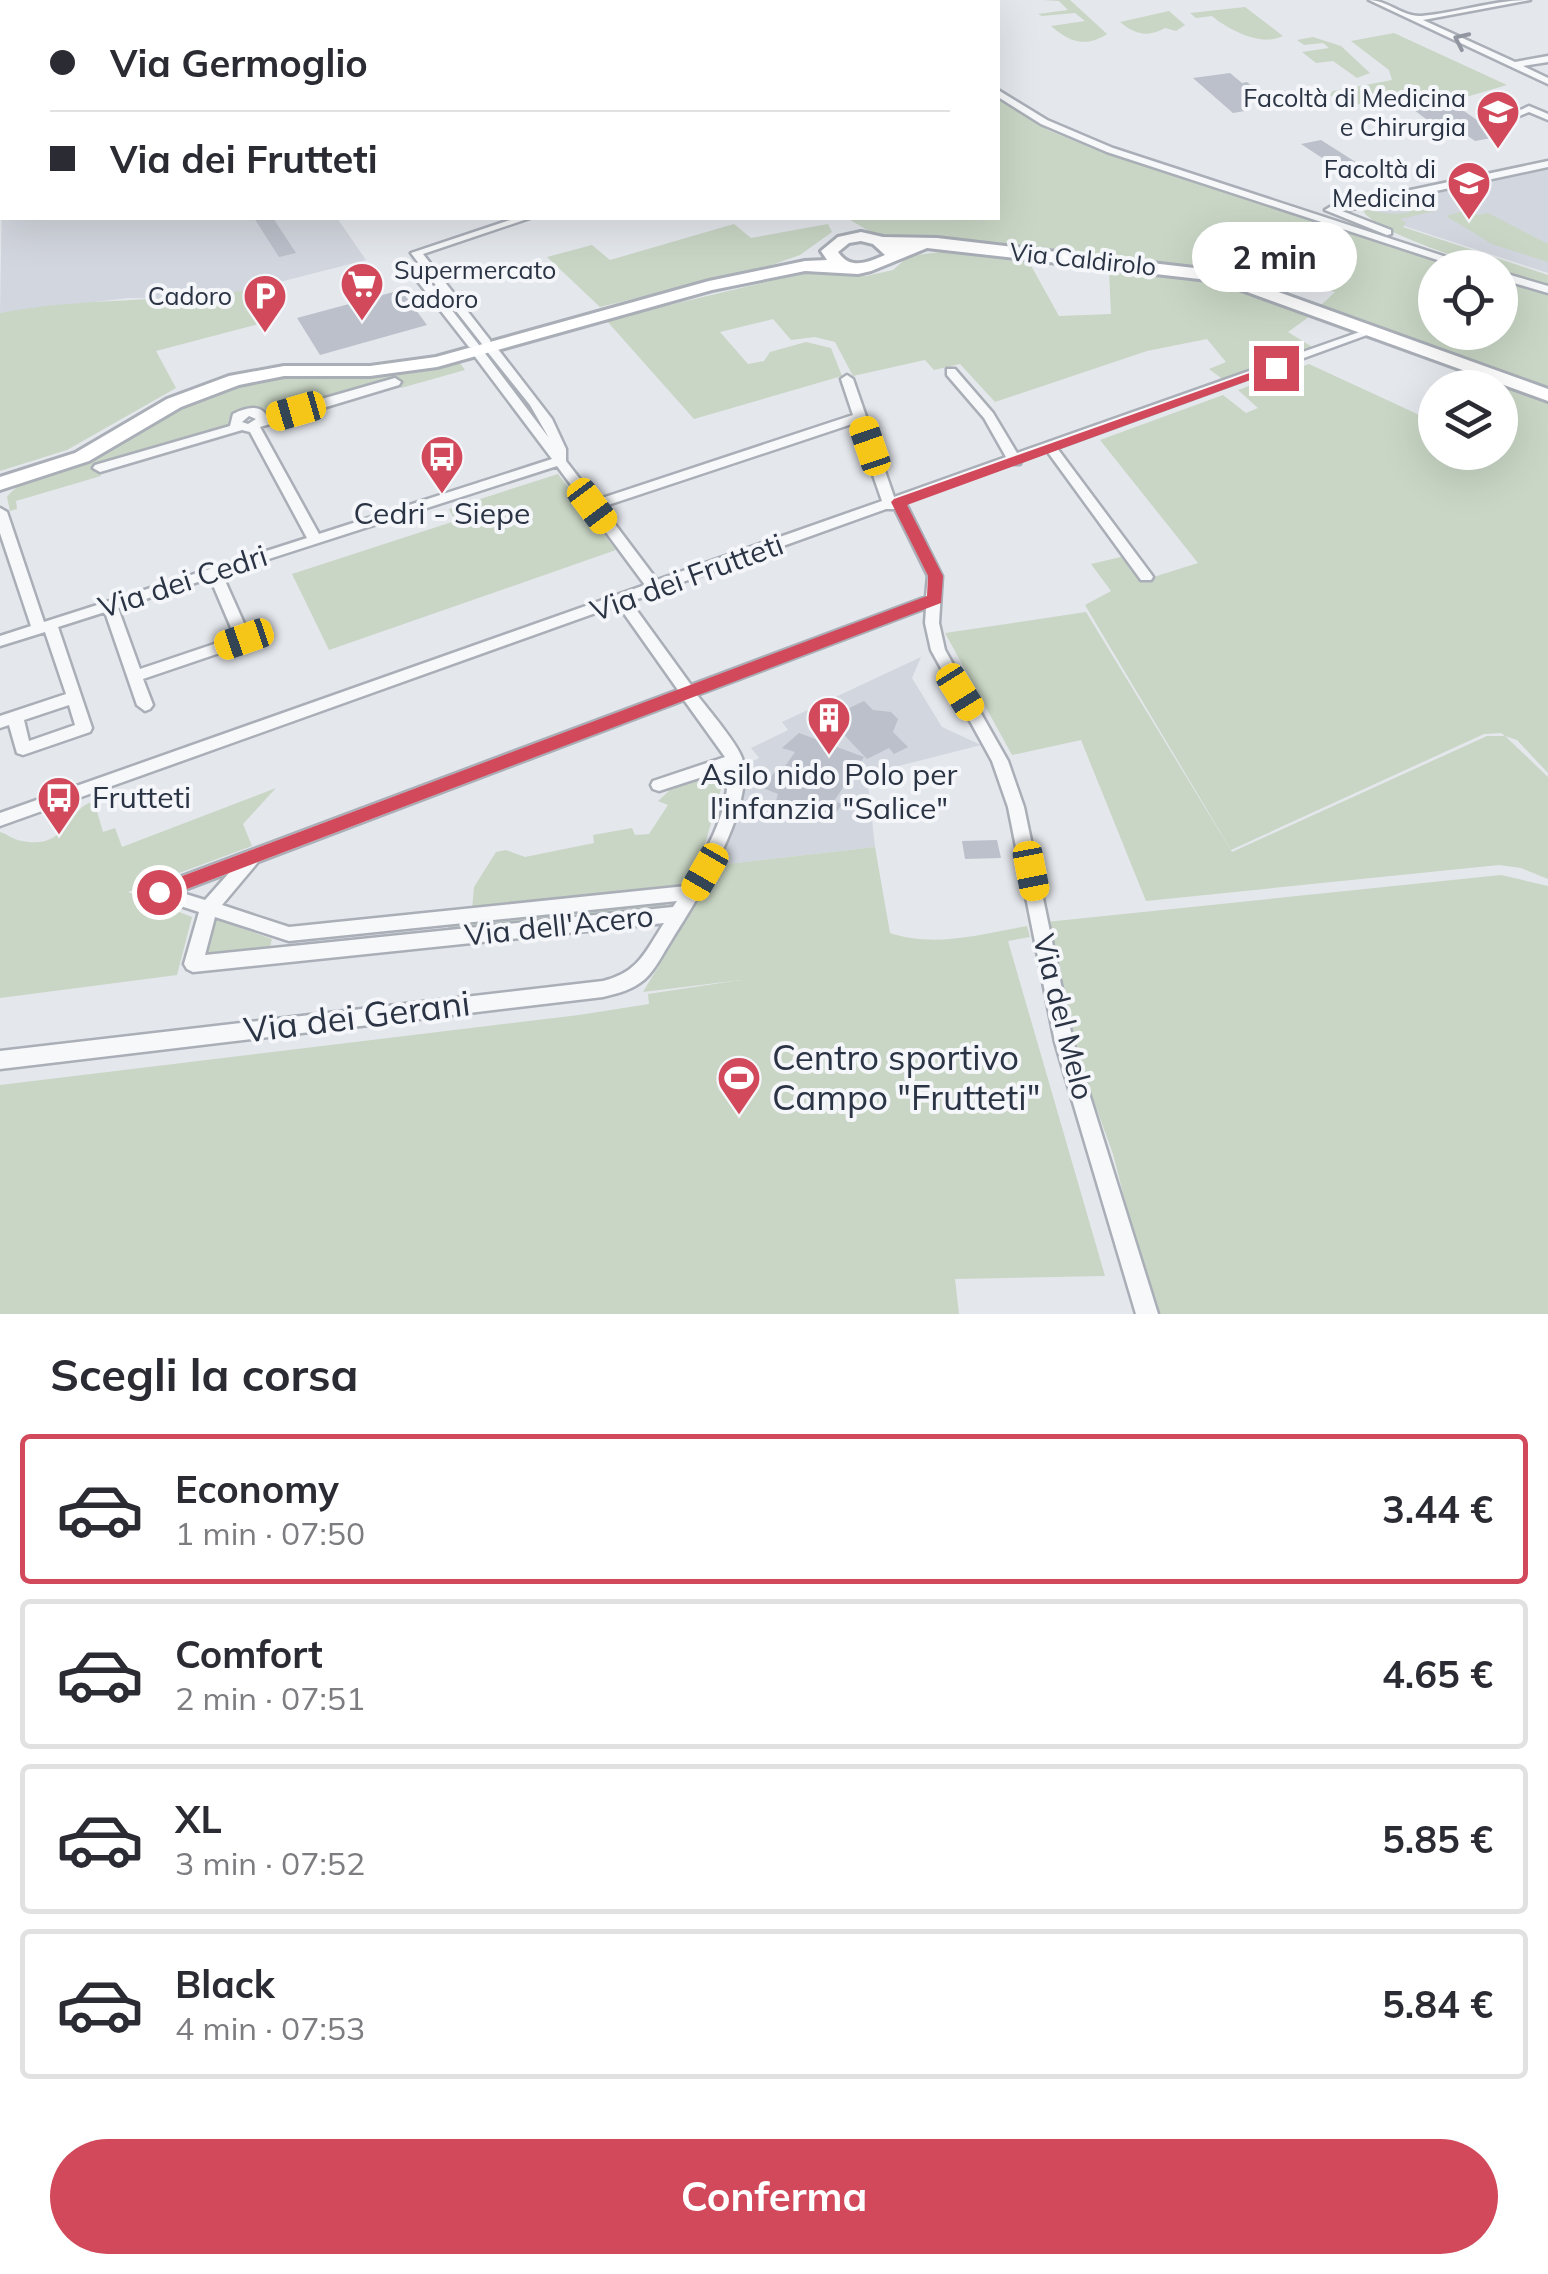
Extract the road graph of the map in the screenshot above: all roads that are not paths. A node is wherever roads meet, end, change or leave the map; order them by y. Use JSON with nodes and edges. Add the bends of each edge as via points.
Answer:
{"nodes":[{"id":1,"x":1374,"y":0,"type":"edge"},
{"id":2,"x":1526,"y":0,"type":"edge"},
{"id":3,"x":1415,"y":19,"type":"junction"},
{"id":4,"x":1548,"y":59,"type":"edge"},
{"id":5,"x":1515,"y":65,"type":"junction"},
{"id":6,"x":1548,"y":81,"type":"edge"},
{"id":7,"x":1000,"y":95,"type":"edge"},
{"id":8,"x":1519,"y":112,"type":"dead end"},
{"id":9,"x":1548,"y":118,"type":"edge"},
{"id":10,"x":1548,"y":164,"type":"edge"},
{"id":11,"x":1356,"y":211,"type":"junction"},
{"id":12,"x":1328,"y":214,"type":"junction"},
{"id":13,"x":503,"y":220,"type":"edge"},
{"id":14,"x":1340,"y":226,"type":"junction"},
{"id":15,"x":840,"y":232,"type":"edge"},
{"id":16,"x":881,"y":245,"type":"junction"},
{"id":17,"x":1418,"y":250,"type":"edge"},
{"id":18,"x":1428,"y":250,"type":"edge"},
{"id":19,"x":842,"y":265,"type":"junction"},
{"id":20,"x":760,"y":274,"type":"junction"},
{"id":21,"x":1518,"y":281,"type":"edge"},
{"id":22,"x":1548,"y":290,"type":"edge"},
{"id":23,"x":1372,"y":331,"type":"junction"},
{"id":24,"x":481,"y":346,"type":"junction"},
{"id":25,"x":951,"y":372,"type":"dead end"},
{"id":26,"x":847,"y":379,"type":"dead end"},
{"id":27,"x":394,"y":382,"type":"dead end"},
{"id":28,"x":1548,"y":395,"type":"edge"},
{"id":29,"x":860,"y":417,"type":"junction"},
{"id":30,"x":252,"y":425,"type":"junction"},
{"id":31,"x":1051,"y":448,"type":"junction"},
{"id":32,"x":560,"y":461,"type":"junction"},
{"id":33,"x":1015,"y":461,"type":"junction"},
{"id":34,"x":100,"y":468,"type":"dead end"},
{"id":35,"x":0,"y":484,"type":"edge"},
{"id":36,"x":894,"y":504,"type":"junction"},
{"id":37,"x":592,"y":506,"type":"junction"},
{"id":38,"x":0,"y":512,"type":"edge"},
{"id":39,"x":315,"y":540,"type":"junction"},
{"id":40,"x":214,"y":572,"type":"junction"},
{"id":41,"x":1146,"y":578,"type":"dead end"},
{"id":42,"x":656,"y":589,"type":"junction"},
{"id":43,"x":935,"y":599,"type":"junction"},
{"id":44,"x":622,"y":601,"type":"junction"},
{"id":45,"x":110,"y":606,"type":"junction"},
{"id":46,"x":45,"y":627,"type":"junction"},
{"id":47,"x":0,"y":641,"type":"edge"},
{"id":48,"x":135,"y":676,"type":"junction"},
{"id":49,"x":685,"y":692,"type":"junction"},
{"id":50,"x":75,"y":697,"type":"junction"},
{"id":51,"x":145,"y":705,"type":"dead end"},
{"id":52,"x":8,"y":720,"type":"edge"},
{"id":53,"x":735,"y":760,"type":"junction"},
{"id":54,"x":659,"y":785,"type":"dead end"},
{"id":55,"x":0,"y":820,"type":"edge"},
{"id":56,"x":252,"y":857,"type":"junction"},
{"id":57,"x":693,"y":892,"type":"junction"},
{"id":58,"x":209,"y":908,"type":"junction"},
{"id":59,"x":679,"y":914,"type":"junction"},
{"id":60,"x":442,"y":918,"type":"junction"},
{"id":61,"x":375,"y":925,"type":"junction"},
{"id":62,"x":298,"y":933,"type":"junction"},
{"id":63,"x":440,"y":939,"type":"junction"},
{"id":64,"x":372,"y":946,"type":"junction"},
{"id":65,"x":293,"y":954,"type":"junction"},
{"id":66,"x":0,"y":1060,"type":"edge"},
{"id":67,"x":1146,"y":1314,"type":"edge"}],
"edges":[{"from":1,"to":3,"type":"street"},
{"from":2,"to":3,"type":"street"},
{"from":5,"to":3,"type":"street","one_way":true},
{"from":4,"to":5,"type":"street"},
{"from":5,"to":6,"type":"street"},
{"from":7,"to":12,"type":"street","via":[[1072,135],[1231,192]]},
{"from":8,"to":9,"type":"street"},
{"from":10,"to":11,"type":"street"},
{"from":11,"to":12,"type":"street"},
{"from":11,"to":14,"type":"street","via":[[1353,224]]},
{"from":11,"to":18,"type":"street"},
{"from":12,"to":14,"type":"street"},
{"from":13,"to":24,"type":"street","via":[[416,253],[425,265],[422,275]]},
{"from":14,"to":17,"type":"street"},
{"from":15,"to":16,"type":"street","name":"Via Caldirolo"},
{"from":15,"to":19,"type":"street","via":[[830,256]]},
{"from":15,"to":20,"type":"street","name":"Via Caldirolo","via":[[809,258]]},
{"from":16,"to":19,"type":"street","name":"Via Caldirolo","via":[[871,268]]},
{"from":16,"to":23,"type":"street","name":"Via Caldirolo","via":[[957,245],[1208,273]]},
{"from":19,"to":20,"type":"street","name":"Via Caldirolo"},
{"from":20,"to":24,"type":"street"},
{"from":21,"to":22,"type":"street"},
{"from":23,"to":28,"type":"street","name":"Via Caldirolo"},
{"from":23,"to":31,"type":"street","name":"Via dei Frutteti"},
{"from":24,"to":32,"type":"street"},
{"from":24,"to":35,"type":"street","via":[[370,371],[284,371],[235,380],[174,403],[82,456]]},
{"from":25,"to":33,"type":"street","via":[[989,416]]},
{"from":26,"to":29,"type":"street","name":"Via del Melo"},
{"from":27,"to":30,"type":"street"},
{"from":29,"to":36,"type":"street","name":"Via del Melo"},
{"from":29,"to":37,"type":"street"},
{"from":30,"to":34,"type":"street"},
{"from":30,"to":39,"type":"street"},
{"from":31,"to":33,"type":"street","name":"Via dei Frutteti"},
{"from":31,"to":41,"type":"street"},
{"from":32,"to":37,"type":"street"},
{"from":32,"to":39,"type":"street","name":"Via dei Cedri"},
{"from":33,"to":36,"type":"street","name":"Via dei Frutteti"},
{"from":36,"to":42,"type":"street","name":"Via dei Frutteti"},
{"from":36,"to":43,"type":"street","name":"Via del Melo","via":[[935,576]]},
{"from":37,"to":42,"type":"street"},
{"from":38,"to":46,"type":"street"},
{"from":39,"to":40,"type":"street","name":"Via dei Cedri"},
{"from":40,"to":45,"type":"street","name":"Via dei Cedri"},
{"from":40,"to":48,"type":"street","via":[[244,639]]},
{"from":42,"to":44,"type":"street","name":"Via dei Frutteti"},
{"from":43,"to":49,"type":"street"},
{"from":43,"to":67,"type":"street","name":"Via del Melo","via":[[932,623],[942,661],[994,750],[1016,806],[1064,1042]]},
{"from":44,"to":49,"type":"street"},
{"from":44,"to":55,"type":"street","name":"Via dei Frutteti"},
{"from":45,"to":46,"type":"street","name":"Via dei Cedri"},
{"from":45,"to":48,"type":"street"},
{"from":46,"to":47,"type":"street","name":"Via dei Cedri"},
{"from":46,"to":50,"type":"street"},
{"from":48,"to":51,"type":"street"},
{"from":49,"to":53,"type":"street"},
{"from":49,"to":56,"type":"street"},
{"from":50,"to":52,"type":"street"},
{"from":50,"to":52,"type":"street","via":[[84,728],[22,750]]},
{"from":53,"to":54,"type":"street"},
{"from":53,"to":57,"type":"street","name":"Via dei Gerani","via":[[716,851]]},
{"from":56,"to":58,"type":"street","name":"Via dell'Acero"},
{"from":56,"to":58,"type":"street","name":"Via dell'Acero","via":[[159,892]]},
{"from":57,"to":59,"type":"street","name":"Via dei Gerani"},
{"from":57,"to":60,"type":"street","name":"Via dell'Acero"},
{"from":58,"to":62,"type":"street","name":"Via dell'Acero"},
{"from":58,"to":65,"type":"street","name":"Via dell'Acero","via":[[193,964]]},
{"from":59,"to":63,"type":"street","name":"Via dell'Acero"},
{"from":59,"to":66,"type":"street","name":"Via dei Gerani","via":[[643,970],[620,986]]},
{"from":60,"to":61,"type":"street","name":"Via dell'Acero"},
{"from":60,"to":63,"type":"street","name":"Via dell'Acero"},
{"from":61,"to":62,"type":"street","name":"Via dell'Acero"},
{"from":61,"to":64,"type":"street"},
{"from":62,"to":65,"type":"street"},
{"from":63,"to":64,"type":"street","name":"Via dell'Acero"},
{"from":64,"to":65,"type":"street","name":"Via dell'Acero"}]}
